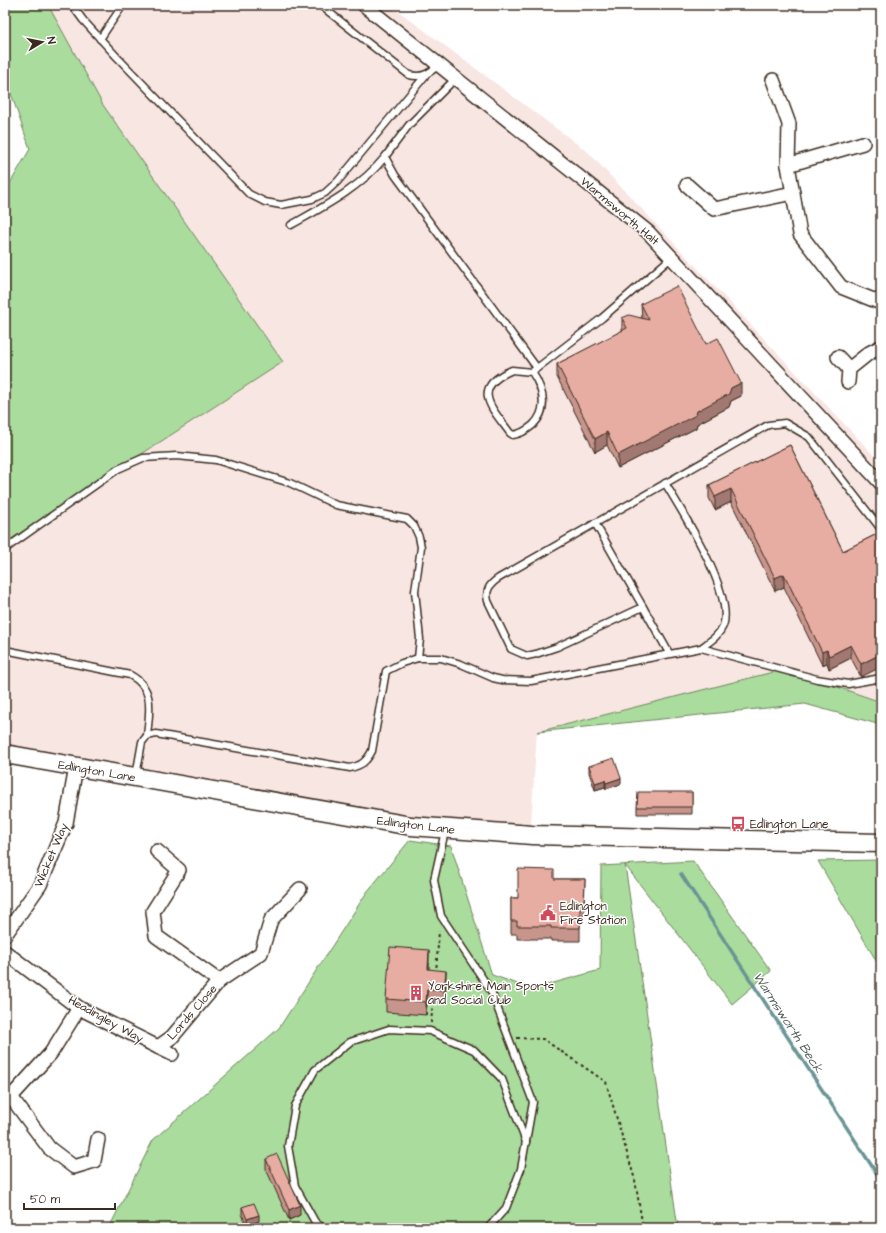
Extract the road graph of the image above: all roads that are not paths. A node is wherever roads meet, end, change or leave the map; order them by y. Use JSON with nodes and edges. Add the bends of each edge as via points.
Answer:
{"nodes":[{"id":1,"x":72,"y":5,"type":"edge"},
{"id":2,"x":123,"y":5,"type":"edge"},
{"id":3,"x":320,"y":5,"type":"edge"},
{"id":4,"x":364,"y":5,"type":"edge"},
{"id":5,"x":100,"y":39,"type":"junction"},
{"id":6,"x":439,"y":65,"type":"junction"},
{"id":7,"x":425,"y":76,"type":"junction"},
{"id":8,"x":456,"y":78,"type":"junction"},
{"id":9,"x":773,"y":80,"type":"dead end"},
{"id":10,"x":863,"y":144,"type":"dead end"},
{"id":11,"x":384,"y":157,"type":"junction"},
{"id":12,"x":788,"y":165,"type":"junction"},
{"id":13,"x":687,"y":185,"type":"dead end"},
{"id":14,"x":793,"y":193,"type":"junction"},
{"id":15,"x":291,"y":225,"type":"dead end"},
{"id":16,"x":672,"y":257,"type":"junction"},
{"id":17,"x":880,"y":301,"type":"edge"},
{"id":18,"x":881,"y":347,"type":"edge"},
{"id":19,"x":838,"y":357,"type":"dead end"},
{"id":20,"x":535,"y":370,"type":"junction"},
{"id":21,"x":880,"y":480,"type":"edge"},
{"id":22,"x":665,"y":483,"type":"junction"},
{"id":23,"x":595,"y":523,"type":"junction"},
{"id":24,"x":881,"y":529,"type":"edge"},
{"id":25,"x":5,"y":549,"type":"edge"},
{"id":26,"x":643,"y":607,"type":"junction"},
{"id":27,"x":701,"y":648,"type":"junction"},
{"id":28,"x":5,"y":650,"type":"edge"},
{"id":29,"x":669,"y":653,"type":"junction"},
{"id":30,"x":418,"y":658,"type":"junction"},
{"id":31,"x":881,"y":678,"type":"edge"},
{"id":32,"x":147,"y":736,"type":"junction"},
{"id":33,"x":5,"y":754,"type":"edge"},
{"id":34,"x":76,"y":767,"type":"junction"},
{"id":35,"x":135,"y":777,"type":"junction"},
{"id":36,"x":446,"y":829,"type":"junction"},
{"id":37,"x":881,"y":843,"type":"edge"},
{"id":38,"x":157,"y":851,"type":"dead end"},
{"id":39,"x":300,"y":889,"type":"dead end"},
{"id":40,"x":5,"y":935,"type":"edge"},
{"id":41,"x":5,"y":952,"type":"edge"},
{"id":42,"x":219,"y":981,"type":"junction"},
{"id":43,"x":79,"y":1008,"type":"junction"},
{"id":44,"x":158,"y":1047,"type":"junction"},
{"id":45,"x":172,"y":1054,"type":"dead end"},
{"id":46,"x":8,"y":1098,"type":"edge"},
{"id":47,"x":98,"y":1139,"type":"dead end"},
{"id":48,"x":526,"y":1142,"type":"junction"},
{"id":49,"x":323,"y":1228,"type":"edge"},
{"id":50,"x":488,"y":1228,"type":"edge"}],
"edges":[{"from":1,"to":5,"type":"lane"},
{"from":2,"to":5,"type":"lane"},
{"from":3,"to":7,"type":"lane","via":[[409,75]]},
{"from":4,"to":6,"type":"street","name":"Warmsworth Halt"},
{"from":5,"to":7,"type":"lane","via":[[249,194],[265,202],[281,205],[312,199],[325,193],[338,181]]},
{"from":6,"to":7,"type":"lane"},
{"from":6,"to":8,"type":"street","name":"Warmsworth Halt"},
{"from":8,"to":11,"type":"lane","via":[[408,125]]},
{"from":8,"to":16,"type":"street","name":"Warmsworth Halt","via":[[648,232]]},
{"from":9,"to":12,"type":"street","via":[[789,124]]},
{"from":10,"to":12,"type":"street"},
{"from":11,"to":15,"type":"lane","via":[[343,196]]},
{"from":11,"to":20,"type":"lane"},
{"from":12,"to":14,"type":"street"},
{"from":13,"to":14,"type":"street","via":[[714,209]]},
{"from":14,"to":17,"type":"street","via":[[800,234],[841,287]]},
{"from":16,"to":20,"type":"lane","via":[[602,318]]},
{"from":16,"to":21,"type":"street","name":"Warmsworth Halt"},
{"from":18,"to":19,"type":"street","via":[[869,353],[848,375]]},
{"from":20,"to":20,"type":"lane","via":[[512,370],[494,381],[486,395],[513,435],[529,428],[542,411],[542,393]]},
{"from":22,"to":23,"type":"lane"},
{"from":22,"to":24,"type":"lane","via":[[768,425],[785,423],[809,437]]},
{"from":22,"to":27,"type":"lane","via":[[692,528],[718,583],[725,608],[724,625],[718,636]]},
{"from":23,"to":26,"type":"lane"},
{"from":23,"to":26,"type":"lane","via":[[499,578],[488,588],[488,601],[511,649],[527,656],[536,654],[557,647]]},
{"from":25,"to":30,"type":"lane","via":[[118,469],[143,458],[177,456],[216,460],[290,483],[336,505],[407,519],[420,537],[421,547],[415,591],[420,639]]},
{"from":26,"to":29,"type":"lane"},
{"from":27,"to":29,"type":"lane"},
{"from":27,"to":31,"type":"lane","via":[[816,679],[848,684]]},
{"from":28,"to":32,"type":"lane","via":[[136,678],[143,684],[148,695],[150,708]]},
{"from":29,"to":30,"type":"lane","via":[[531,681],[502,680],[441,658]]},
{"from":30,"to":32,"type":"lane","via":[[386,670],[372,751],[362,765],[350,768],[156,734]]},
{"from":32,"to":35,"type":"lane","via":[[142,742]]},
{"from":33,"to":34,"type":"main road","name":"Edlington Lane"},
{"from":34,"to":35,"type":"main road","name":"Edlington Lane"},
{"from":34,"to":40,"type":"street","name":"Wicket Way","via":[[66,823],[40,885]]},
{"from":35,"to":36,"type":"main road","name":"Edlington Lane","via":[[411,826]]},
{"from":36,"to":37,"type":"main road","name":"Edlington Lane","via":[[532,835]]},
{"from":36,"to":48,"type":"lane","via":[[434,880],[441,916],[491,991],[509,1038],[533,1102]]},
{"from":38,"to":42,"type":"street","via":[[179,870],[153,911],[156,936]]},
{"from":39,"to":42,"type":"street","name":"Lords Close","via":[[271,920],[261,953]]},
{"from":41,"to":43,"type":"street","name":"Headingley Way"},
{"from":42,"to":44,"type":"street","name":"Lords Close","via":[[172,1037]]},
{"from":43,"to":44,"type":"street","name":"Headingley Way"},
{"from":43,"to":46,"type":"street","via":[[51,1053]]},
{"from":44,"to":45,"type":"street","name":"Headingley Way"},
{"from":46,"to":47,"type":"street","via":[[49,1148],[74,1167],[94,1161]]},
{"from":48,"to":49,"type":"lane","via":[[502,1079],[474,1050],[430,1031],[389,1030],[350,1042],[316,1070],[295,1106],[288,1146],[295,1186],[315,1222]]},
{"from":48,"to":50,"type":"lane","via":[[521,1169],[506,1208]]}]}
